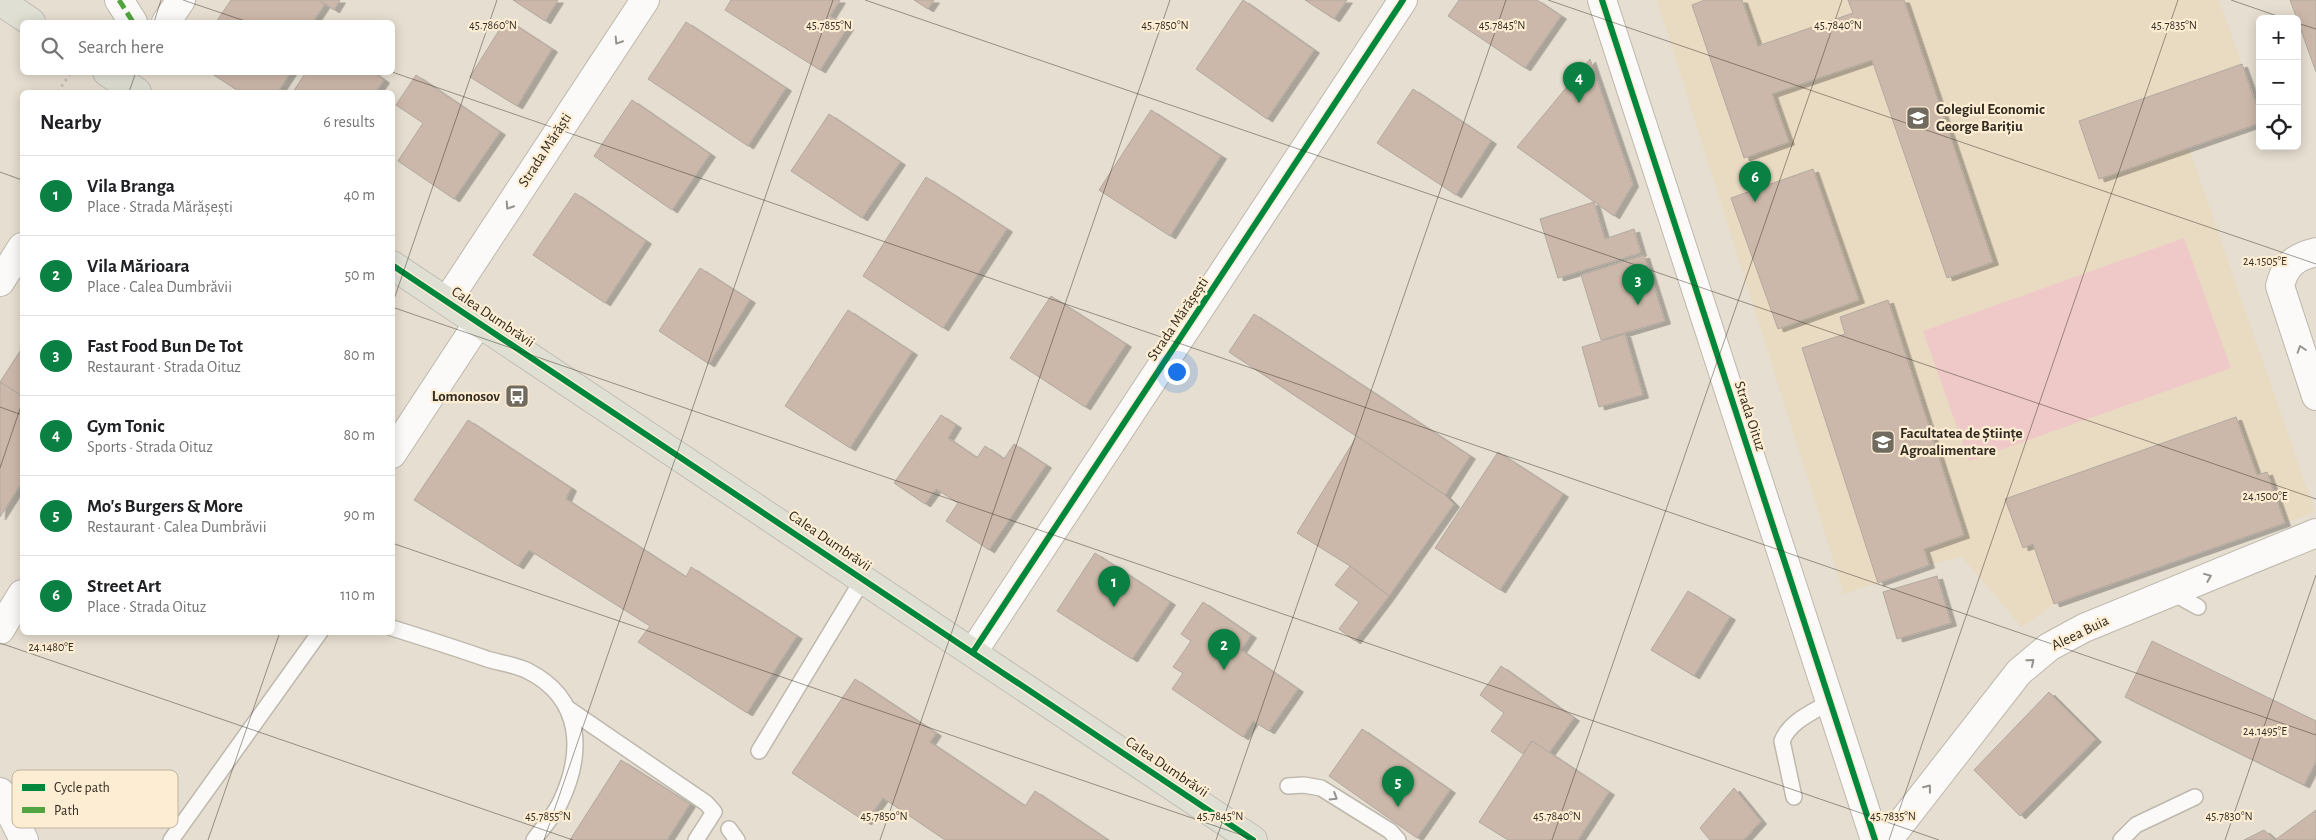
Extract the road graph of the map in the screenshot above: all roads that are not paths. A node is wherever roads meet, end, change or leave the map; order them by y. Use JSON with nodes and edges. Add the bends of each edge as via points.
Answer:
{"nodes":[{"id":1,"x":119,"y":0,"type":"edge"},
{"id":2,"x":181,"y":0,"type":"edge"},
{"id":3,"x":645,"y":0,"type":"edge"},
{"id":4,"x":1404,"y":0,"type":"edge"},
{"id":5,"x":1602,"y":0,"type":"edge"},
{"id":6,"x":0,"y":1,"type":"edge"},
{"id":7,"x":28,"y":20,"type":"edge"},
{"id":8,"x":132,"y":20,"type":"edge"},
{"id":9,"x":167,"y":20,"type":"edge"},
{"id":10,"x":20,"y":250,"type":"edge"},
{"id":11,"x":2316,"y":252,"type":"edge"},
{"id":12,"x":395,"y":267,"type":"edge"},
{"id":13,"x":0,"y":282,"type":"edge"},
{"id":14,"x":447,"y":301,"type":"junction"},
{"id":15,"x":478,"y":323,"type":"junction"},
{"id":16,"x":2316,"y":396,"type":"edge"},
{"id":17,"x":395,"y":449,"type":"edge"},
{"id":18,"x":2316,"y":533,"type":"edge"},
{"id":19,"x":863,"y":579,"type":"junction"},
{"id":20,"x":2171,"y":592,"type":"junction"},
{"id":21,"x":20,"y":597,"type":"edge"},
{"id":22,"x":2198,"y":607,"type":"dead end"},
{"id":23,"x":395,"y":629,"type":"edge"},
{"id":24,"x":0,"y":630,"type":"edge"},
{"id":25,"x":318,"y":635,"type":"edge"},
{"id":26,"x":973,"y":652,"type":"junction"},
{"id":27,"x":1830,"y":702,"type":"junction"},
{"id":28,"x":567,"y":708,"type":"junction"},
{"id":29,"x":759,"y":751,"type":"dead end"},
{"id":30,"x":1288,"y":786,"type":"dead end"},
{"id":31,"x":0,"y":792,"type":"edge"},
{"id":32,"x":1794,"y":797,"type":"dead end"},
{"id":33,"x":2195,"y":797,"type":"dead end"},
{"id":34,"x":12,"y":816,"type":"edge"},
{"id":35,"x":18,"y":828,"type":"edge"},
{"id":36,"x":24,"y":840,"type":"edge"},
{"id":37,"x":171,"y":840,"type":"edge"},
{"id":38,"x":534,"y":840,"type":"edge"},
{"id":39,"x":696,"y":840,"type":"edge"},
{"id":40,"x":1253,"y":840,"type":"edge"},
{"id":41,"x":1398,"y":840,"type":"edge"},
{"id":42,"x":1875,"y":840,"type":"edge"},
{"id":43,"x":1888,"y":840,"type":"edge"},
{"id":44,"x":2121,"y":840,"type":"edge"}],
"edges":[{"from":1,"to":8,"type":"street"},
{"from":2,"to":9,"type":"street"},
{"from":3,"to":14,"type":"street","name":"Strada Mărăști","one_way":true},
{"from":4,"to":26,"type":"street","name":"Strada Mărășești"},
{"from":5,"to":27,"type":"street","name":"Strada Oituz"},
{"from":6,"to":7,"type":"main road"},
{"from":10,"to":13,"type":"street"},
{"from":16,"to":11,"type":"street","one_way":true,"via":[[2280,286],[2283,272],[2290,263]]},
{"from":12,"to":14,"type":"main road","name":"Calea Dumbrăvii"},
{"from":14,"to":15,"type":"main road","name":"Calea Dumbrăvii"},
{"from":15,"to":17,"type":"street"},
{"from":15,"to":19,"type":"main road","name":"Calea Dumbrăvii"},
{"from":20,"to":18,"type":"street","name":"Aleea Buia","one_way":true},
{"from":19,"to":26,"type":"main road","name":"Calea Dumbrăvii"},
{"from":19,"to":29,"type":"lane"},
{"from":20,"to":22,"type":"lane"},
{"from":43,"to":20,"type":"street","name":"Aleea Buia","one_way":true,"via":[[2019,672],[2049,646]]},
{"from":21,"to":24,"type":"street"},
{"from":23,"to":28,"type":"lane","via":[[528,671],[555,692]]},
{"from":25,"to":37,"type":"lane"},
{"from":26,"to":40,"type":"main road","name":"Calea Dumbrăvii"},
{"from":27,"to":32,"type":"lane","via":[[1799,720],[1785,733],[1782,741]]},
{"from":27,"to":42,"type":"street","name":"Strada Oituz"},
{"from":28,"to":38,"type":"lane","via":[[573,722],[574,766],[560,804]]},
{"from":28,"to":39,"type":"lane","via":[[706,802],[714,812]]},
{"from":30,"to":41,"type":"lane","one_way":true,"via":[[1321,788],[1390,831]]},
{"from":31,"to":34,"type":"street"},
{"from":33,"to":44,"type":"lane","via":[[2136,825]]},
{"from":35,"to":36,"type":"street"}]}
